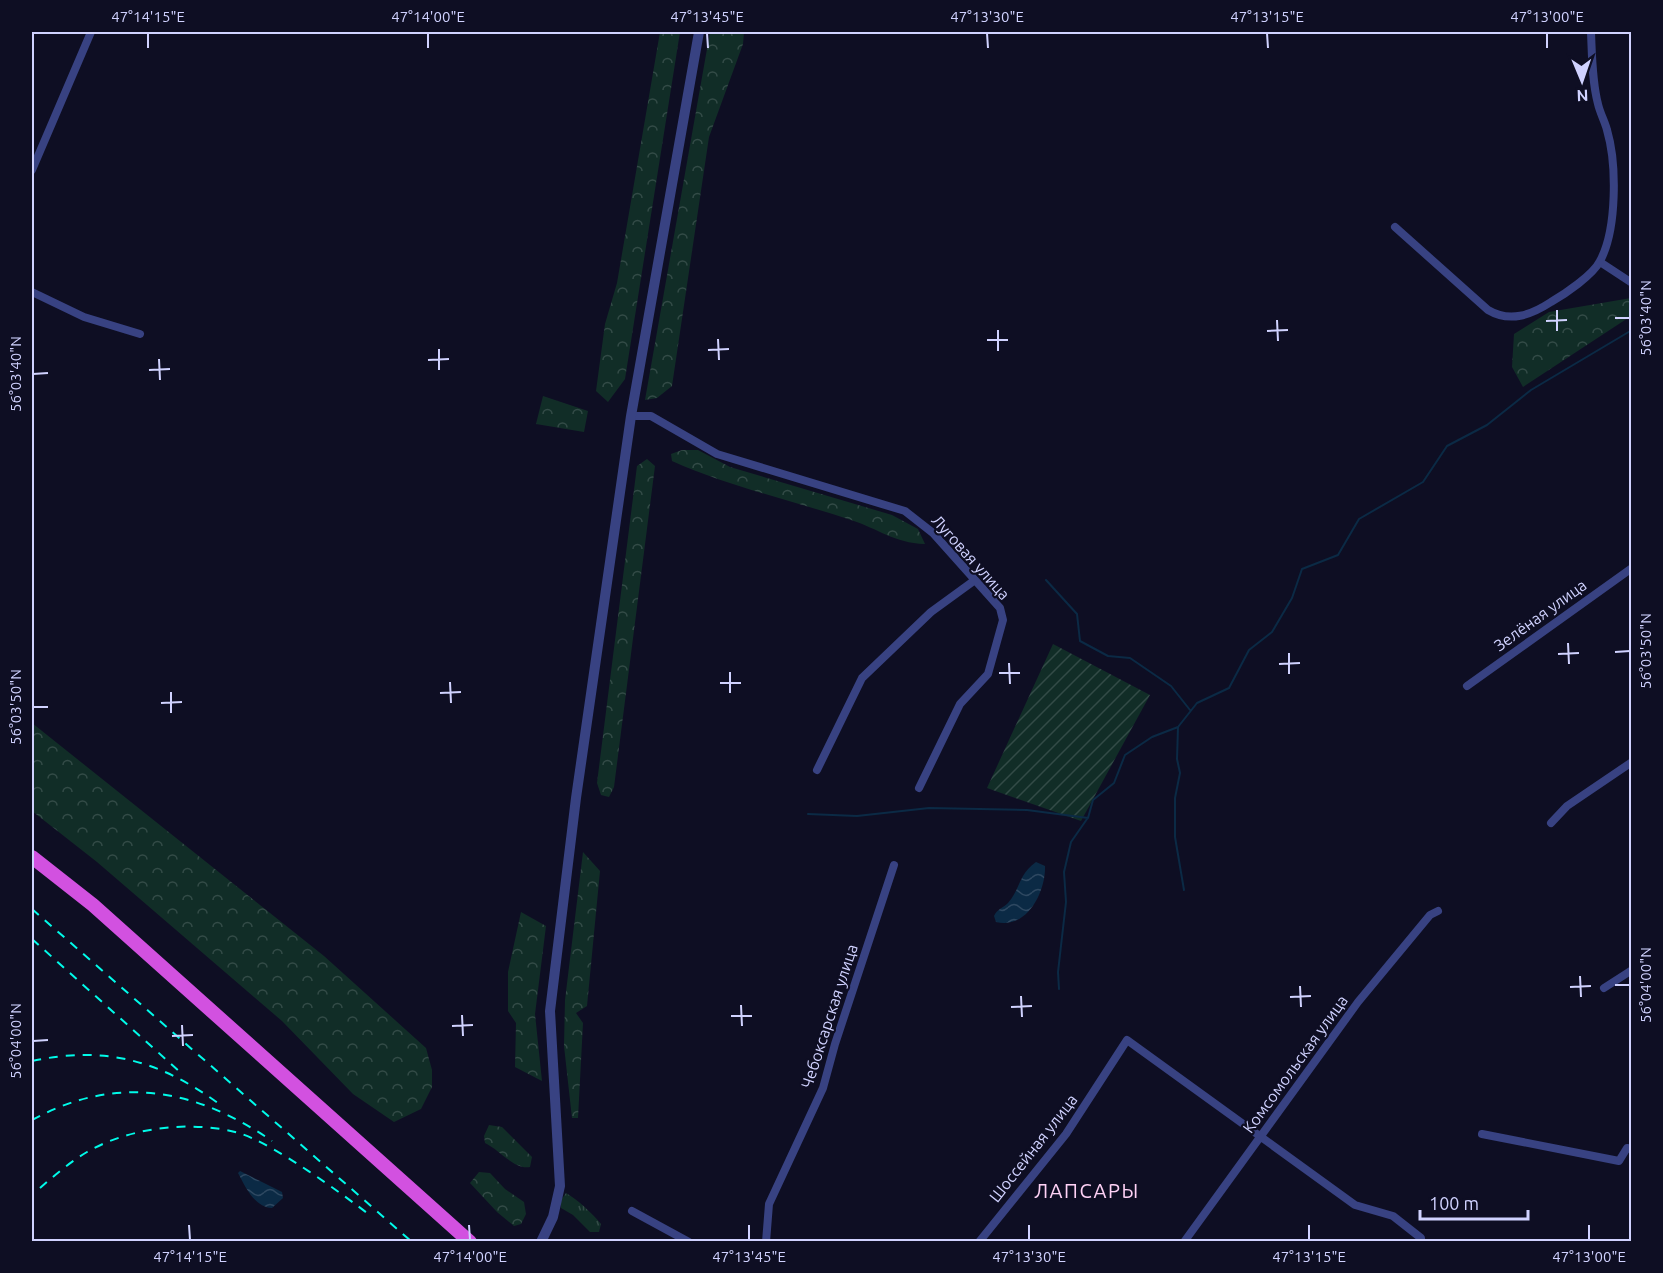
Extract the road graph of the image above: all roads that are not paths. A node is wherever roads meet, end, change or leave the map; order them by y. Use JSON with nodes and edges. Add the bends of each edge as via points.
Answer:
{"nodes":[{"id":1,"x":91,"y":32,"type":"edge"},
{"id":2,"x":699,"y":32,"type":"edge"},
{"id":3,"x":1591,"y":32,"type":"edge"},
{"id":4,"x":32,"y":170,"type":"edge"},
{"id":5,"x":1395,"y":227,"type":"dead end"},
{"id":6,"x":1600,"y":262,"type":"junction"},
{"id":7,"x":1632,"y":283,"type":"edge"},
{"id":8,"x":32,"y":292,"type":"edge"},
{"id":9,"x":140,"y":334,"type":"dead end"},
{"id":10,"x":631,"y":416,"type":"junction"},
{"id":11,"x":1632,"y":568,"type":"edge"},
{"id":12,"x":975,"y":580,"type":"junction"},
{"id":13,"x":1467,"y":686,"type":"dead end"},
{"id":14,"x":1632,"y":762,"type":"edge"},
{"id":15,"x":817,"y":770,"type":"dead end"},
{"id":16,"x":919,"y":788,"type":"dead end"},
{"id":17,"x":1551,"y":823,"type":"dead end"},
{"id":18,"x":32,"y":857,"type":"edge"},
{"id":19,"x":894,"y":865,"type":"dead end"},
{"id":20,"x":1438,"y":911,"type":"dead end"},
{"id":21,"x":1632,"y":970,"type":"edge"},
{"id":22,"x":1604,"y":988,"type":"dead end"},
{"id":23,"x":1482,"y":1134,"type":"dead end"},
{"id":24,"x":1261,"y":1135,"type":"junction"},
{"id":25,"x":1632,"y":1149,"type":"edge"},
{"id":26,"x":632,"y":1211,"type":"dead end"},
{"id":27,"x":1421,"y":1240,"type":"edge"},
{"id":28,"x":470,"y":1242,"type":"edge"},
{"id":29,"x":541,"y":1242,"type":"edge"},
{"id":30,"x":689,"y":1242,"type":"edge"},
{"id":31,"x":766,"y":1242,"type":"edge"},
{"id":32,"x":979,"y":1242,"type":"edge"},
{"id":33,"x":1184,"y":1242,"type":"edge"}],
"edges":[{"from":1,"to":4,"type":"street"},
{"from":2,"to":10,"type":"street"},
{"from":3,"to":6,"type":"street","via":[[1598,104],[1608,132],[1613,177],[1611,229]]},
{"from":5,"to":6,"type":"street","via":[[1488,310],[1505,318],[1525,315],[1550,303]]},
{"from":6,"to":7,"type":"street"},
{"from":8,"to":9,"type":"street","via":[[84,317]]},
{"from":10,"to":12,"type":"street","name":"Луговая улица","via":[[651,416],[717,454],[905,511],[933,533]]},
{"from":10,"to":29,"type":"street","via":[[553,974],[550,1011],[560,1186],[553,1217]]},
{"from":11,"to":13,"type":"street","name":"Зелёная улица"},
{"from":12,"to":15,"type":"street","via":[[913,628],[862,678]]},
{"from":12,"to":16,"type":"street","name":"Луговая улица","via":[[1000,608],[1003,620],[988,674],[960,704]]},
{"from":14,"to":17,"type":"street","via":[[1567,806]]},
{"from":18,"to":28,"type":"highway","via":[[93,905]]},
{"from":19,"to":31,"type":"street","name":"Чебоксарская улица","via":[[823,1088],[769,1204]]},
{"from":20,"to":24,"type":"street","name":"Комсомольская улица","via":[[1358,1002]]},
{"from":21,"to":22,"type":"street"},
{"from":23,"to":25,"type":"street","via":[[1619,1161],[1626,1148]]},
{"from":24,"to":27,"type":"street","via":[[1355,1205],[1393,1216]]},
{"from":24,"to":32,"type":"street","name":"Шоссейная улица","via":[[1127,1040],[1066,1134]]},
{"from":24,"to":33,"type":"street","name":"Комсомольская улица"},
{"from":26,"to":30,"type":"street"}]}
